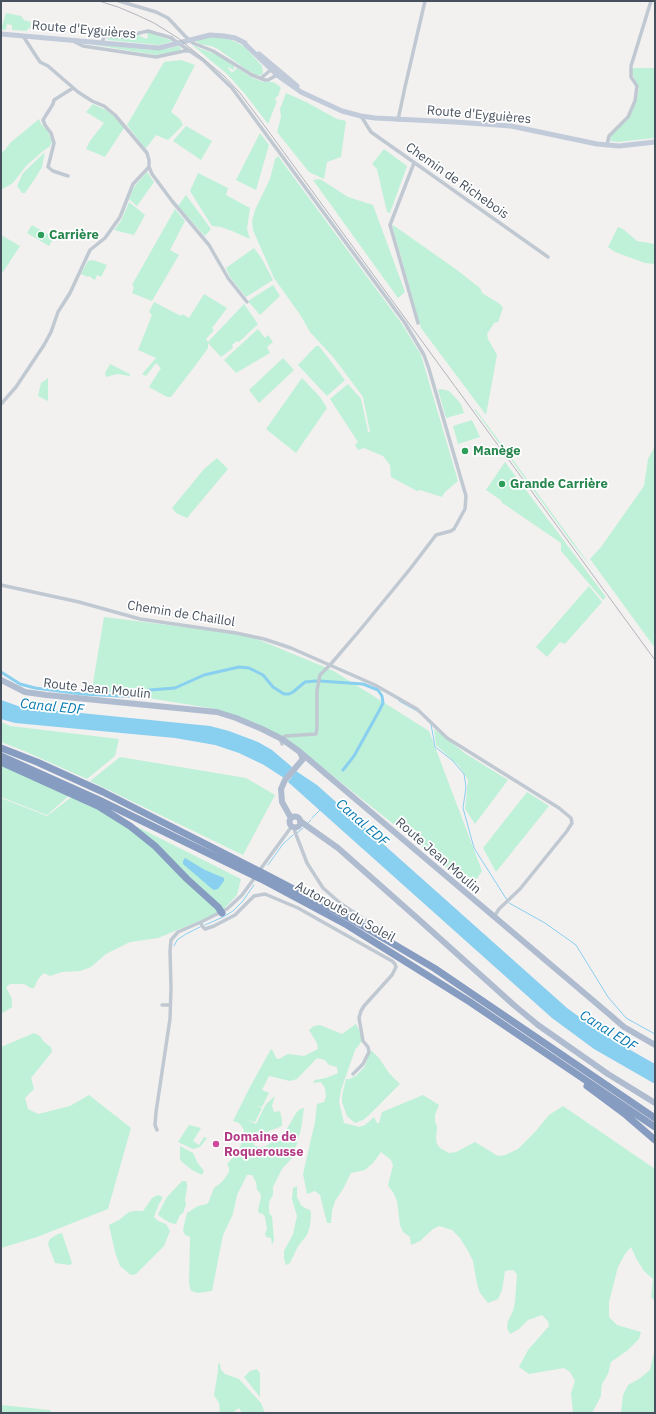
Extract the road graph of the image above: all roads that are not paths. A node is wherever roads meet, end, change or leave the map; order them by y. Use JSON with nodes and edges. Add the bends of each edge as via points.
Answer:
{"nodes":[{"id":1,"x":119,"y":1,"type":"edge"},
{"id":2,"x":425,"y":1,"type":"edge"},
{"id":3,"x":652,"y":1,"type":"edge"},
{"id":4,"x":1,"y":34,"type":"edge"},
{"id":5,"x":23,"y":36,"type":"junction"},
{"id":6,"x":71,"y":40,"type":"junction"},
{"id":7,"x":102,"y":43,"type":"junction"},
{"id":8,"x":191,"y":52,"type":"junction"},
{"id":9,"x":274,"y":70,"type":"junction"},
{"id":10,"x":261,"y":78,"type":"junction"},
{"id":11,"x":73,"y":88,"type":"junction"},
{"id":12,"x":325,"y":104,"type":"junction"},
{"id":13,"x":361,"y":116,"type":"junction"},
{"id":14,"x":398,"y":120,"type":"junction"},
{"id":15,"x":655,"y":142,"type":"edge"},
{"id":16,"x":607,"y":145,"type":"junction"},
{"id":17,"x":414,"y":163,"type":"junction"},
{"id":18,"x":149,"y":167,"type":"junction"},
{"id":19,"x":68,"y":176,"type":"dead end"},
{"id":20,"x":548,"y":256,"type":"dead end"},
{"id":21,"x":247,"y":302,"type":"dead end"},
{"id":22,"x":418,"y":323,"type":"dead end"},
{"id":23,"x":1,"y":404,"type":"edge"},
{"id":24,"x":1,"y":585,"type":"edge"},
{"id":25,"x":330,"y":666,"type":"junction"},
{"id":26,"x":1,"y":680,"type":"edge"},
{"id":27,"x":194,"y":709,"type":"junction"},
{"id":28,"x":281,"y":741,"type":"junction"},
{"id":29,"x":1,"y":748,"type":"edge"},
{"id":30,"x":1,"y":756,"type":"edge"},
{"id":31,"x":301,"y":756,"type":"junction"},
{"id":32,"x":1,"y":762,"type":"edge"},
{"id":33,"x":357,"y":802,"type":"junction"},
{"id":34,"x":291,"y":818,"type":"junction"},
{"id":35,"x":298,"y":825,"type":"junction"},
{"id":36,"x":251,"y":871,"type":"junction"},
{"id":37,"x":263,"y":877,"type":"junction"},
{"id":38,"x":222,"y":913,"type":"junction"},
{"id":39,"x":493,"y":917,"type":"junction"},
{"id":40,"x":202,"y":922,"type":"junction"},
{"id":41,"x":383,"y":932,"type":"dead end"},
{"id":42,"x":162,"y":1005,"type":"dead end"},
{"id":43,"x":170,"y":1005,"type":"junction"},
{"id":44,"x":520,"y":1035,"type":"junction"},
{"id":45,"x":655,"y":1045,"type":"edge"},
{"id":46,"x":353,"y":1074,"type":"dead end"},
{"id":47,"x":655,"y":1102,"type":"edge"},
{"id":48,"x":655,"y":1118,"type":"edge"},
{"id":49,"x":655,"y":1127,"type":"edge"},
{"id":50,"x":157,"y":1130,"type":"dead end"},
{"id":51,"x":655,"y":1140,"type":"edge"}],
"edges":[{"from":1,"to":10,"type":"street","via":[[162,14],[193,43],[213,51]]},
{"from":2,"to":14,"type":"street"},
{"from":3,"to":16,"type":"street","via":[[631,66],[631,76],[637,86],[635,100],[628,117],[609,136]]},
{"from":4,"to":5,"type":"main road","name":"Route d'Eyguières"},
{"from":5,"to":6,"type":"main road","name":"Route d'Eyguières"},
{"from":5,"to":11,"type":"street","via":[[40,62]]},
{"from":6,"to":7,"type":"main road","name":"Route d'Eyguières"},
{"from":6,"to":8,"type":"street","via":[[83,46],[156,57]]},
{"from":7,"to":8,"type":"street","via":[[106,36],[122,37],[152,31],[179,42]]},
{"from":7,"to":9,"type":"main road","name":"Route d'Eyguières","via":[[165,48],[216,34],[243,42]]},
{"from":8,"to":25,"type":"street","via":[[232,88],[405,323],[424,355],[429,369],[466,496],[465,509],[454,529],[436,535]]},
{"from":9,"to":10,"type":"street"},
{"from":9,"to":10,"type":"street","via":[[269,80]]},
{"from":9,"to":12,"type":"main road","name":"Route d'Eyguières"},
{"from":9,"to":12,"type":"main road","name":"Route d'Eyguières","via":[[301,92]]},
{"from":11,"to":18,"type":"street","via":[[115,115],[147,153]]},
{"from":11,"to":19,"type":"street","via":[[54,100],[43,120],[51,132],[54,143],[48,168]]},
{"from":12,"to":13,"type":"main road","name":"Route d'Eyguières"},
{"from":13,"to":14,"type":"main road","name":"Route d'Eyguières"},
{"from":13,"to":17,"type":"street","name":"Chemin de Richebois","via":[[371,132]]},
{"from":14,"to":16,"type":"main road","name":"Route d'Eyguières","via":[[511,126]]},
{"from":15,"to":16,"type":"main road","name":"Route d'Eyguières"},
{"from":17,"to":20,"type":"street","name":"Chemin de Richebois"},
{"from":17,"to":22,"type":"street","via":[[390,225]]},
{"from":18,"to":21,"type":"street","via":[[172,201],[209,245],[228,278]]},
{"from":18,"to":23,"type":"street","via":[[133,184],[120,217],[105,238],[90,250],[58,312],[51,332],[16,387]]},
{"from":24,"to":25,"type":"street","name":"Chemin de Chaillol","via":[[79,602],[140,619],[258,637],[291,648]]},
{"from":25,"to":28,"type":"street","via":[[320,675],[318,683],[317,732],[314,735],[285,736]]},
{"from":25,"to":39,"type":"street","name":"Chemin de Chaillol","via":[[375,685],[409,704],[447,738],[571,818],[572,823],[567,831],[520,889]]},
{"from":26,"to":27,"type":"main road","name":"Route Jean Moulin","via":[[24,692]]},
{"from":27,"to":28,"type":"main road","name":"Route Jean Moulin","via":[[237,721]]},
{"from":27,"to":28,"type":"main road","name":"Route Jean Moulin","via":[[236,718],[262,729]]},
{"from":28,"to":31,"type":"main road","name":"Route Jean Moulin"},
{"from":29,"to":36,"type":"highway","name":"Autoroute du Soleil","via":[[103,792]]},
{"from":30,"to":36,"type":"highway","name":"Autoroute du Soleil"},
{"from":31,"to":33,"type":"main road"},
{"from":31,"to":33,"type":"main road","name":"Route Jean Moulin","via":[[319,768]]},
{"from":31,"to":34,"type":"main road","via":[[281,789],[285,809]]},
{"from":32,"to":38,"type":"highway","via":[[98,806],[130,826],[155,846]]},
{"from":33,"to":39,"type":"main road","name":"Route Jean Moulin"},
{"from":34,"to":35,"type":"main road","via":[[290,822]]},
{"from":34,"to":35,"type":"main road","via":[[298,817]]},
{"from":35,"to":38,"type":"street","via":[[242,895]]},
{"from":35,"to":41,"type":"street","via":[[295,832],[309,867],[323,888],[340,903]]},
{"from":35,"to":47,"type":"main road","via":[[338,848],[538,1025],[608,1074]]},
{"from":36,"to":37,"type":"highway","name":"Autoroute du Soleil"},
{"from":37,"to":44,"type":"highway","name":"Autoroute du Soleil","via":[[373,940]]},
{"from":37,"to":48,"type":"highway","name":"Autoroute du Soleil","via":[[351,919],[434,968]]},
{"from":38,"to":40,"type":"street"},
{"from":39,"to":45,"type":"main road","name":"Route Jean Moulin","via":[[624,1026]]},
{"from":40,"to":43,"type":"street","via":[[178,932],[171,940]]},
{"from":40,"to":46,"type":"street","via":[[205,928],[214,926],[235,914],[254,896],[264,894],[298,908],[395,964],[396,968],[392,975],[361,1012],[359,1018],[369,1052],[363,1064]]},
{"from":42,"to":43,"type":"street"},
{"from":43,"to":50,"type":"street","via":[[156,1112]]},
{"from":44,"to":49,"type":"highway","name":"Autoroute du Soleil"},
{"from":44,"to":51,"type":"highway"}]}
